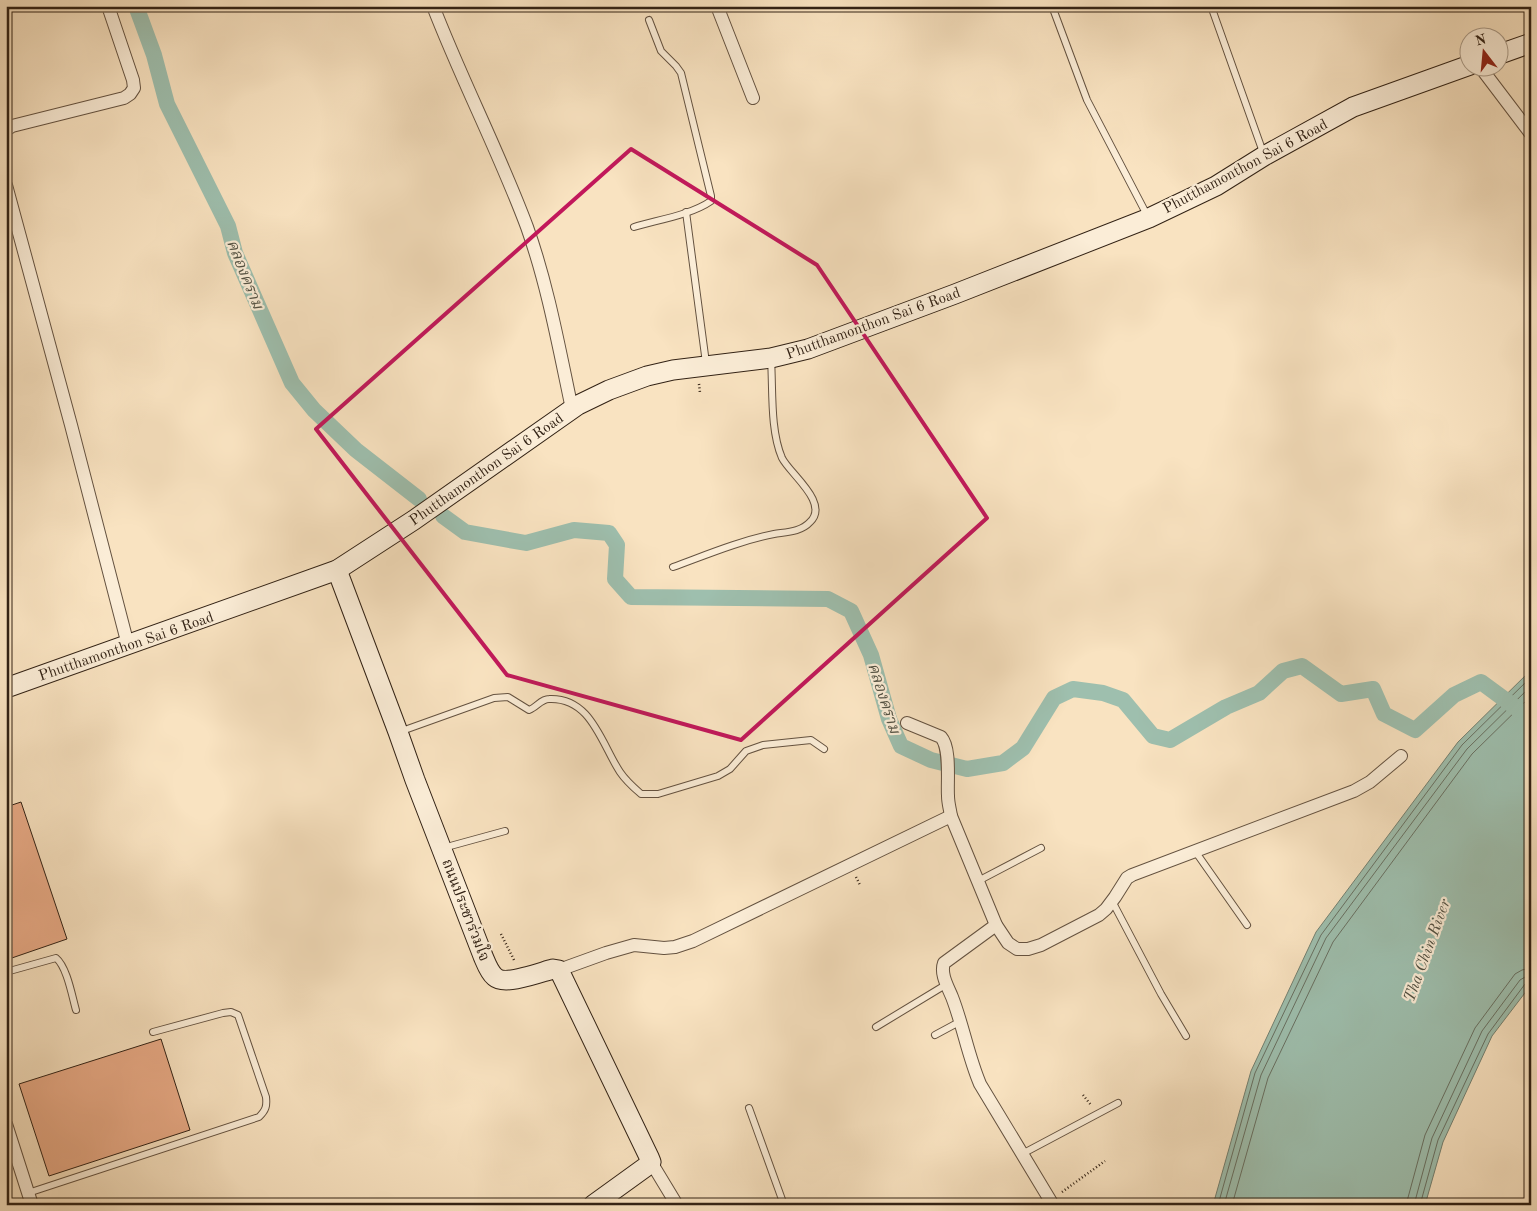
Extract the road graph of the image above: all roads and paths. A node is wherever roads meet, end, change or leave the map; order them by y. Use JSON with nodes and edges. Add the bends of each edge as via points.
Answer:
{"nodes":[{"id":1,"x":108,"y":6,"type":"edge"},
{"id":2,"x":433,"y":6,"type":"edge"},
{"id":3,"x":717,"y":6,"type":"edge"},
{"id":4,"x":1052,"y":6,"type":"edge"},
{"id":5,"x":1211,"y":6,"type":"edge"},
{"id":6,"x":649,"y":20,"type":"dead end"},
{"id":7,"x":1531,"y":43,"type":"edge"},
{"id":8,"x":1510,"y":50,"type":"edge"},
{"id":9,"x":1460,"y":69,"type":"edge"},
{"id":10,"x":1489,"y":78,"type":"edge"},
{"id":11,"x":753,"y":98,"type":"dead end"},
{"id":12,"x":6,"y":130,"type":"edge"},
{"id":13,"x":1531,"y":134,"type":"edge"},
{"id":14,"x":1264,"y":156,"type":"junction"},
{"id":15,"x":6,"y":185,"type":"edge"},
{"id":16,"x":8,"y":204,"type":"edge"},
{"id":17,"x":686,"y":212,"type":"junction"},
{"id":18,"x":1149,"y":218,"type":"junction"},
{"id":19,"x":634,"y":227,"type":"dead end"},
{"id":20,"x":771,"y":358,"type":"junction"},
{"id":21,"x":706,"y":367,"type":"junction"},
{"id":22,"x":572,"y":409,"type":"junction"},
{"id":23,"x":673,"y":567,"type":"dead end"},
{"id":24,"x":337,"y":570,"type":"junction"},
{"id":25,"x":128,"y":645,"type":"junction"},
{"id":26,"x":6,"y":688,"type":"edge"},
{"id":27,"x":907,"y":724,"type":"dead end"},
{"id":28,"x":398,"y":732,"type":"junction"},
{"id":29,"x":824,"y":749,"type":"dead end"},
{"id":30,"x":1401,"y":756,"type":"dead end"},
{"id":31,"x":951,"y":816,"type":"junction"},
{"id":32,"x":505,"y":831,"type":"dead end"},
{"id":33,"x":1041,"y":848,"type":"dead end"},
{"id":34,"x":442,"y":849,"type":"junction"},
{"id":35,"x":1195,"y":851,"type":"junction"},
{"id":36,"x":978,"y":881,"type":"junction"},
{"id":37,"x":1112,"y":901,"type":"junction"},
{"id":38,"x":996,"y":925,"type":"junction"},
{"id":39,"x":1247,"y":925,"type":"dead end"},
{"id":40,"x":501,"y":934,"type":"dead end"},
{"id":41,"x":559,"y":970,"type":"junction"},
{"id":42,"x":6,"y":972,"type":"edge"},
{"id":43,"x":522,"y":977,"type":"junction"},
{"id":44,"x":947,"y":984,"type":"junction"},
{"id":45,"x":76,"y":1010,"type":"dead end"},
{"id":46,"x":961,"y":1021,"type":"junction"},
{"id":47,"x":876,"y":1027,"type":"dead end"},
{"id":48,"x":153,"y":1032,"type":"dead end"},
{"id":49,"x":935,"y":1035,"type":"dead end"},
{"id":50,"x":1186,"y":1036,"type":"dead end"},
{"id":51,"x":1118,"y":1103,"type":"dead end"},
{"id":52,"x":749,"y":1108,"type":"dead end"},
{"id":53,"x":6,"y":1124,"type":"edge"},
{"id":54,"x":11,"y":1151,"type":"edge"},
{"id":55,"x":1022,"y":1154,"type":"junction"},
{"id":56,"x":1105,"y":1161,"type":"dead end"},
{"id":57,"x":651,"y":1162,"type":"junction"},
{"id":58,"x":30,"y":1199,"type":"edge"},
{"id":59,"x":1052,"y":1203,"type":"edge"},
{"id":60,"x":593,"y":1205,"type":"edge"},
{"id":61,"x":676,"y":1205,"type":"edge"},
{"id":62,"x":784,"y":1205,"type":"edge"}],
"edges":[{"from":1,"to":12,"type":"street","via":[[133,80],[134,88],[130,94]]},
{"from":2,"to":22,"type":"street","via":[[527,227],[541,269]]},
{"from":3,"to":11,"type":"street"},
{"from":4,"to":18,"type":"lane","via":[[1088,100]]},
{"from":5,"to":14,"type":"lane"},
{"from":6,"to":17,"type":"lane","via":[[660,51],[676,66],[682,78],[711,196],[711,201],[705,205]]},
{"from":7,"to":8,"type":"main road"},
{"from":9,"to":14,"type":"main road","name":"Phutthamonthon Sai 6 Road","via":[[1353,107]]},
{"from":10,"to":13,"type":"street"},
{"from":14,"to":18,"type":"main road","name":"Phutthamonthon Sai 6 Road","via":[[1216,186]]},
{"from":15,"to":16,"type":"street"},
{"from":16,"to":25,"type":"street","via":[[71,425]]},
{"from":17,"to":19,"type":"lane"},
{"from":17,"to":21,"type":"lane"},
{"from":18,"to":20,"type":"main road","name":"Phutthamonthon Sai 6 Road","via":[[808,348]]},
{"from":20,"to":21,"type":"main road","name":"Phutthamonthon Sai 6 Road"},
{"from":20,"to":23,"type":"lane","via":[[776,439],[788,468],[808,489],[815,507],[812,521],[791,532],[733,544]]},
{"from":21,"to":22,"type":"main road","name":"Phutthamonthon Sai 6 Road","via":[[647,376],[608,390]]},
{"from":22,"to":24,"type":"main road","name":"Phutthamonthon Sai 6 Road"},
{"from":24,"to":25,"type":"main road","name":"Phutthamonthon Sai 6 Road"},
{"from":24,"to":28,"type":"main road","name":"ถนนประชาร่วมใจ"},
{"from":25,"to":26,"type":"main road","name":"Phutthamonthon Sai 6 Road"},
{"from":27,"to":31,"type":"street","via":[[944,740]]},
{"from":28,"to":29,"type":"lane","via":[[494,698],[508,697],[529,710],[542,700],[557,700],[574,705],[587,714],[622,775],[641,794],[658,794],[718,776],[746,752],[763,745],[811,740]]},
{"from":28,"to":34,"type":"main road","name":"ถนนประชาร่วมใจ"},
{"from":30,"to":35,"type":"street","via":[[1354,791]]},
{"from":31,"to":36,"type":"street"},
{"from":31,"to":41,"type":"street","via":[[693,941],[676,947],[634,946]]},
{"from":32,"to":34,"type":"lane"},
{"from":33,"to":36,"type":"lane"},
{"from":34,"to":43,"type":"main road","name":"ถนนประชาร่วมใจ","via":[[490,970],[500,980]]},
{"from":35,"to":37,"type":"street","via":[[1127,878]]},
{"from":35,"to":39,"type":"lane"},
{"from":36,"to":38,"type":"street"},
{"from":37,"to":38,"type":"street","via":[[1098,915],[1028,949],[1017,949],[1008,943]]},
{"from":37,"to":50,"type":"lane"},
{"from":38,"to":44,"type":"street","via":[[944,963],[942,972]]},
{"from":40,"to":43,"type":"path"},
{"from":41,"to":43,"type":"main road","name":"ถนนประชาร่วมใจ"},
{"from":41,"to":57,"type":"main road"},
{"from":42,"to":45,"type":"lane","via":[[56,958],[66,975]]},
{"from":44,"to":46,"type":"street"},
{"from":44,"to":47,"type":"lane"},
{"from":46,"to":49,"type":"lane"},
{"from":46,"to":55,"type":"street","via":[[980,1084]]},
{"from":48,"to":58,"type":"lane","via":[[223,1013],[238,1015],[266,1097],[265,1112],[259,1117]]},
{"from":51,"to":55,"type":"lane"},
{"from":52,"to":62,"type":"lane"},
{"from":53,"to":54,"type":"street"},
{"from":54,"to":58,"type":"street"},
{"from":55,"to":59,"type":"street"},
{"from":56,"to":59,"type":"path"},
{"from":57,"to":60,"type":"main road"},
{"from":57,"to":61,"type":"street"}]}
